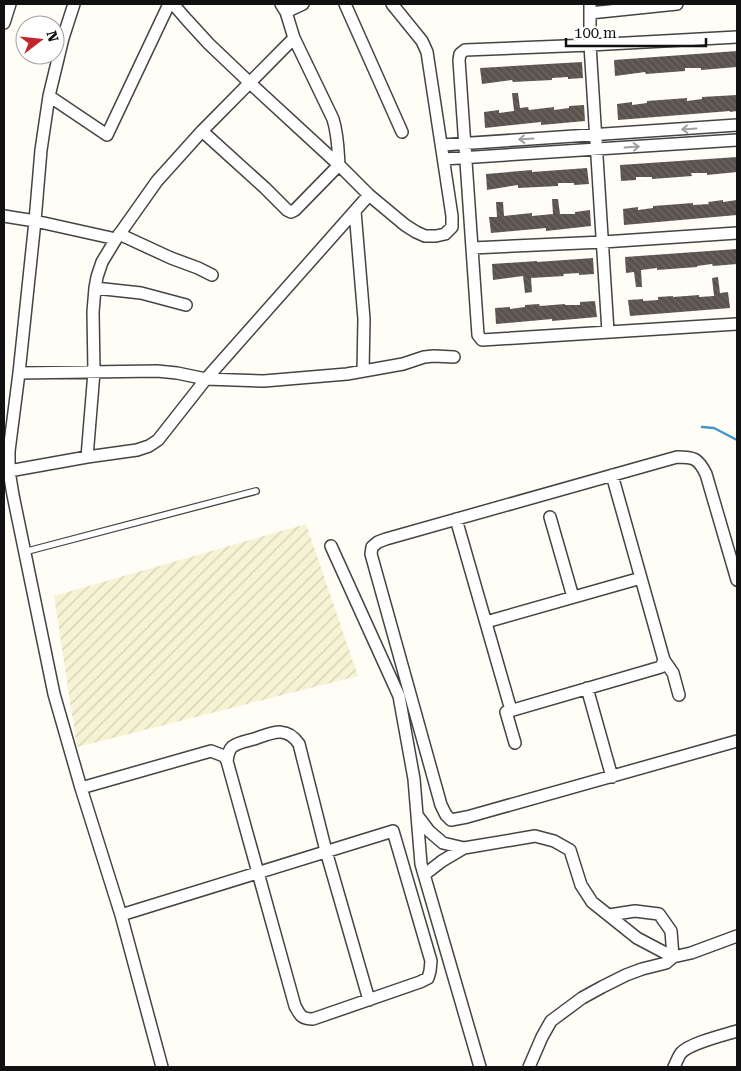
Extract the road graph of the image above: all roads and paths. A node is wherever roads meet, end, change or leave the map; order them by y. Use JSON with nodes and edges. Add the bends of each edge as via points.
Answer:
{"nodes":[{"id":1,"x":10,"y":4,"type":"edge"},
{"id":2,"x":74,"y":4,"type":"edge"},
{"id":3,"x":171,"y":4,"type":"edge"},
{"id":4,"x":303,"y":4,"type":"edge"},
{"id":5,"x":345,"y":4,"type":"edge"},
{"id":6,"x":392,"y":4,"type":"edge"},
{"id":7,"x":677,"y":4,"type":"edge"},
{"id":8,"x":284,"y":8,"type":"edge"},
{"id":9,"x":590,"y":8,"type":"edge"},
{"id":10,"x":4,"y":23,"type":"edge"},
{"id":11,"x":737,"y":37,"type":"edge"},
{"id":12,"x":294,"y":38,"type":"junction"},
{"id":13,"x":590,"y":45,"type":"junction"},
{"id":14,"x":250,"y":83,"type":"junction"},
{"id":15,"x":50,"y":96,"type":"junction"},
{"id":16,"x":737,"y":125,"type":"edge"},
{"id":17,"x":202,"y":131,"type":"junction"},
{"id":18,"x":402,"y":132,"type":"dead end"},
{"id":19,"x":596,"y":134,"type":"junction"},
{"id":20,"x":737,"y":140,"type":"edge"},
{"id":21,"x":465,"y":143,"type":"junction"},
{"id":22,"x":442,"y":145,"type":"junction"},
{"id":23,"x":597,"y":149,"type":"junction"},
{"id":24,"x":466,"y":158,"type":"junction"},
{"id":25,"x":444,"y":160,"type":"junction"},
{"id":26,"x":339,"y":165,"type":"junction"},
{"id":27,"x":369,"y":195,"type":"junction"},
{"id":28,"x":355,"y":211,"type":"junction"},
{"id":29,"x":4,"y":216,"type":"edge"},
{"id":30,"x":35,"y":221,"type":"junction"},
{"id":31,"x":737,"y":233,"type":"edge"},
{"id":32,"x":117,"y":237,"type":"junction"},
{"id":33,"x":603,"y":242,"type":"junction"},
{"id":34,"x":472,"y":248,"type":"junction"},
{"id":35,"x":212,"y":275,"type":"dead end"},
{"id":36,"x":95,"y":288,"type":"junction"},
{"id":37,"x":186,"y":305,"type":"dead end"},
{"id":38,"x":737,"y":324,"type":"edge"},
{"id":39,"x":608,"y":332,"type":"junction"},
{"id":40,"x":454,"y":357,"type":"dead end"},
{"id":41,"x":363,"y":371,"type":"junction"},
{"id":42,"x":94,"y":372,"type":"junction"},
{"id":43,"x":19,"y":373,"type":"junction"},
{"id":44,"x":206,"y":379,"type":"junction"},
{"id":45,"x":8,"y":421,"type":"edge"},
{"id":46,"x":87,"y":457,"type":"junction"},
{"id":47,"x":9,"y":472,"type":"junction"},
{"id":48,"x":612,"y":475,"type":"junction"},
{"id":49,"x":256,"y":491,"type":"dead end"},
{"id":50,"x":550,"y":517,"type":"dead end"},
{"id":51,"x":456,"y":519,"type":"junction"},
{"id":52,"x":331,"y":546,"type":"dead end"},
{"id":53,"x":24,"y":552,"type":"junction"},
{"id":54,"x":641,"y":578,"type":"junction"},
{"id":55,"x":737,"y":580,"type":"edge"},
{"id":56,"x":573,"y":597,"type":"junction"},
{"id":57,"x":486,"y":622,"type":"junction"},
{"id":58,"x":664,"y":660,"type":"junction"},
{"id":59,"x":587,"y":688,"type":"junction"},
{"id":60,"x":679,"y":695,"type":"dead end"},
{"id":61,"x":510,"y":710,"type":"junction"},
{"id":62,"x":737,"y":741,"type":"edge"},
{"id":63,"x":515,"y":744,"type":"dead end"},
{"id":64,"x":227,"y":762,"type":"junction"},
{"id":65,"x":612,"y":777,"type":"junction"},
{"id":66,"x":81,"y":788,"type":"junction"},
{"id":67,"x":417,"y":815,"type":"junction"},
{"id":68,"x":464,"y":848,"type":"junction"},
{"id":69,"x":326,"y":851,"type":"junction"},
{"id":70,"x":258,"y":872,"type":"junction"},
{"id":71,"x":424,"y":875,"type":"junction"},
{"id":72,"x":121,"y":915,"type":"junction"},
{"id":73,"x":609,"y":916,"type":"junction"},
{"id":74,"x":737,"y":936,"type":"edge"},
{"id":75,"x":673,"y":958,"type":"junction"},
{"id":76,"x":369,"y":1000,"type":"junction"},
{"id":77,"x":737,"y":1031,"type":"edge"},
{"id":78,"x":162,"y":1067,"type":"edge"},
{"id":79,"x":480,"y":1067,"type":"edge"},
{"id":80,"x":529,"y":1067,"type":"edge"},
{"id":81,"x":674,"y":1067,"type":"edge"}],
"edges":[{"from":1,"to":10,"type":"street"},
{"from":2,"to":15,"type":"street"},
{"from":3,"to":14,"type":"street"},
{"from":3,"to":15,"type":"street","via":[[107,135]]},
{"from":4,"to":8,"type":"street"},
{"from":5,"to":18,"type":"street"},
{"from":6,"to":22,"type":"street","via":[[427,52]]},
{"from":7,"to":9,"type":"street"},
{"from":8,"to":12,"type":"street"},
{"from":9,"to":13,"type":"street"},
{"from":11,"to":13,"type":"street"},
{"from":12,"to":14,"type":"street"},
{"from":12,"to":26,"type":"street","via":[[333,119],[338,138]]},
{"from":13,"to":19,"type":"street"},
{"from":13,"to":21,"type":"street","via":[[465,50],[459,60]]},
{"from":14,"to":17,"type":"street"},
{"from":14,"to":26,"type":"street"},
{"from":15,"to":30,"type":"street","via":[[41,150]]},
{"from":16,"to":19,"type":"street","one_way":true},
{"from":17,"to":26,"type":"street","via":[[291,212]]},
{"from":17,"to":32,"type":"street","via":[[157,181]]},
{"from":19,"to":21,"type":"street","one_way":true},
{"from":19,"to":23,"type":"street"},
{"from":23,"to":20,"type":"street","one_way":true},
{"from":21,"to":22,"type":"street"},
{"from":21,"to":24,"type":"street"},
{"from":22,"to":25,"type":"street"},
{"from":23,"to":24,"type":"street"},
{"from":23,"to":33,"type":"street"},
{"from":24,"to":25,"type":"street"},
{"from":24,"to":34,"type":"street"},
{"from":25,"to":27,"type":"street","via":[[452,216],[452,227],[445,234],[425,236],[416,232]]},
{"from":26,"to":27,"type":"street"},
{"from":27,"to":28,"type":"street"},
{"from":28,"to":41,"type":"street","via":[[364,319]]},
{"from":28,"to":44,"type":"street"},
{"from":29,"to":30,"type":"street"},
{"from":30,"to":32,"type":"street"},
{"from":30,"to":43,"type":"street"},
{"from":31,"to":33,"type":"street"},
{"from":32,"to":35,"type":"street"},
{"from":32,"to":36,"type":"street","via":[[102,262]]},
{"from":33,"to":34,"type":"street"},
{"from":33,"to":39,"type":"street"},
{"from":34,"to":39,"type":"street","via":[[478,335],[482,340]]},
{"from":36,"to":37,"type":"street","via":[[141,293]]},
{"from":36,"to":42,"type":"street"},
{"from":38,"to":39,"type":"street"},
{"from":40,"to":41,"type":"street","via":[[424,357]]},
{"from":41,"to":44,"type":"street","via":[[264,381]]},
{"from":42,"to":43,"type":"street"},
{"from":42,"to":44,"type":"street","via":[[157,371]]},
{"from":42,"to":46,"type":"street"},
{"from":43,"to":45,"type":"street"},
{"from":44,"to":46,"type":"street","via":[[158,440],[149,446]]},
{"from":45,"to":47,"type":"street"},
{"from":46,"to":47,"type":"street"},
{"from":47,"to":53,"type":"street"},
{"from":48,"to":51,"type":"street"},
{"from":48,"to":54,"type":"street"},
{"from":48,"to":55,"type":"street","via":[[677,457],[691,457],[700,463]]},
{"from":49,"to":53,"type":"lane"},
{"from":50,"to":56,"type":"street"},
{"from":51,"to":57,"type":"street"},
{"from":51,"to":65,"type":"street","via":[[378,542],[372,547],[371,554],[446,815],[451,820],[459,819]]},
{"from":52,"to":67,"type":"street","via":[[399,696],[414,778]]},
{"from":53,"to":66,"type":"street","via":[[54,694]]},
{"from":54,"to":56,"type":"street"},
{"from":54,"to":58,"type":"street"},
{"from":56,"to":57,"type":"street"},
{"from":57,"to":61,"type":"street"},
{"from":58,"to":59,"type":"street","via":[[661,667]]},
{"from":58,"to":60,"type":"street","via":[[673,673]]},
{"from":59,"to":61,"type":"street"},
{"from":59,"to":65,"type":"street"},
{"from":61,"to":63,"type":"street","via":[[506,712]]},
{"from":62,"to":65,"type":"street"},
{"from":64,"to":66,"type":"street","via":[[224,756],[210,751]]},
{"from":64,"to":69,"type":"street","via":[[228,753],[237,744],[277,732],[294,736],[299,744]]},
{"from":64,"to":70,"type":"street"},
{"from":66,"to":72,"type":"street"},
{"from":67,"to":68,"type":"street","via":[[443,843]]},
{"from":67,"to":71,"type":"street"},
{"from":68,"to":71,"type":"street"},
{"from":68,"to":73,"type":"street","via":[[535,836],[554,841],[570,850],[581,884],[592,902]]},
{"from":69,"to":70,"type":"street"},
{"from":69,"to":76,"type":"street"},
{"from":69,"to":76,"type":"street","via":[[393,831],[431,961],[428,978]]},
{"from":70,"to":72,"type":"street"},
{"from":70,"to":76,"type":"street","via":[[300,1015],[314,1019]]},
{"from":71,"to":79,"type":"street"},
{"from":72,"to":78,"type":"street"},
{"from":73,"to":75,"type":"street","via":[[637,938]]},
{"from":73,"to":75,"type":"street","via":[[635,911],[659,914],[671,931]]},
{"from":74,"to":75,"type":"street"},
{"from":75,"to":80,"type":"street","via":[[602,987],[551,1021]]},
{"from":77,"to":81,"type":"street","via":[[689,1048]]}]}
